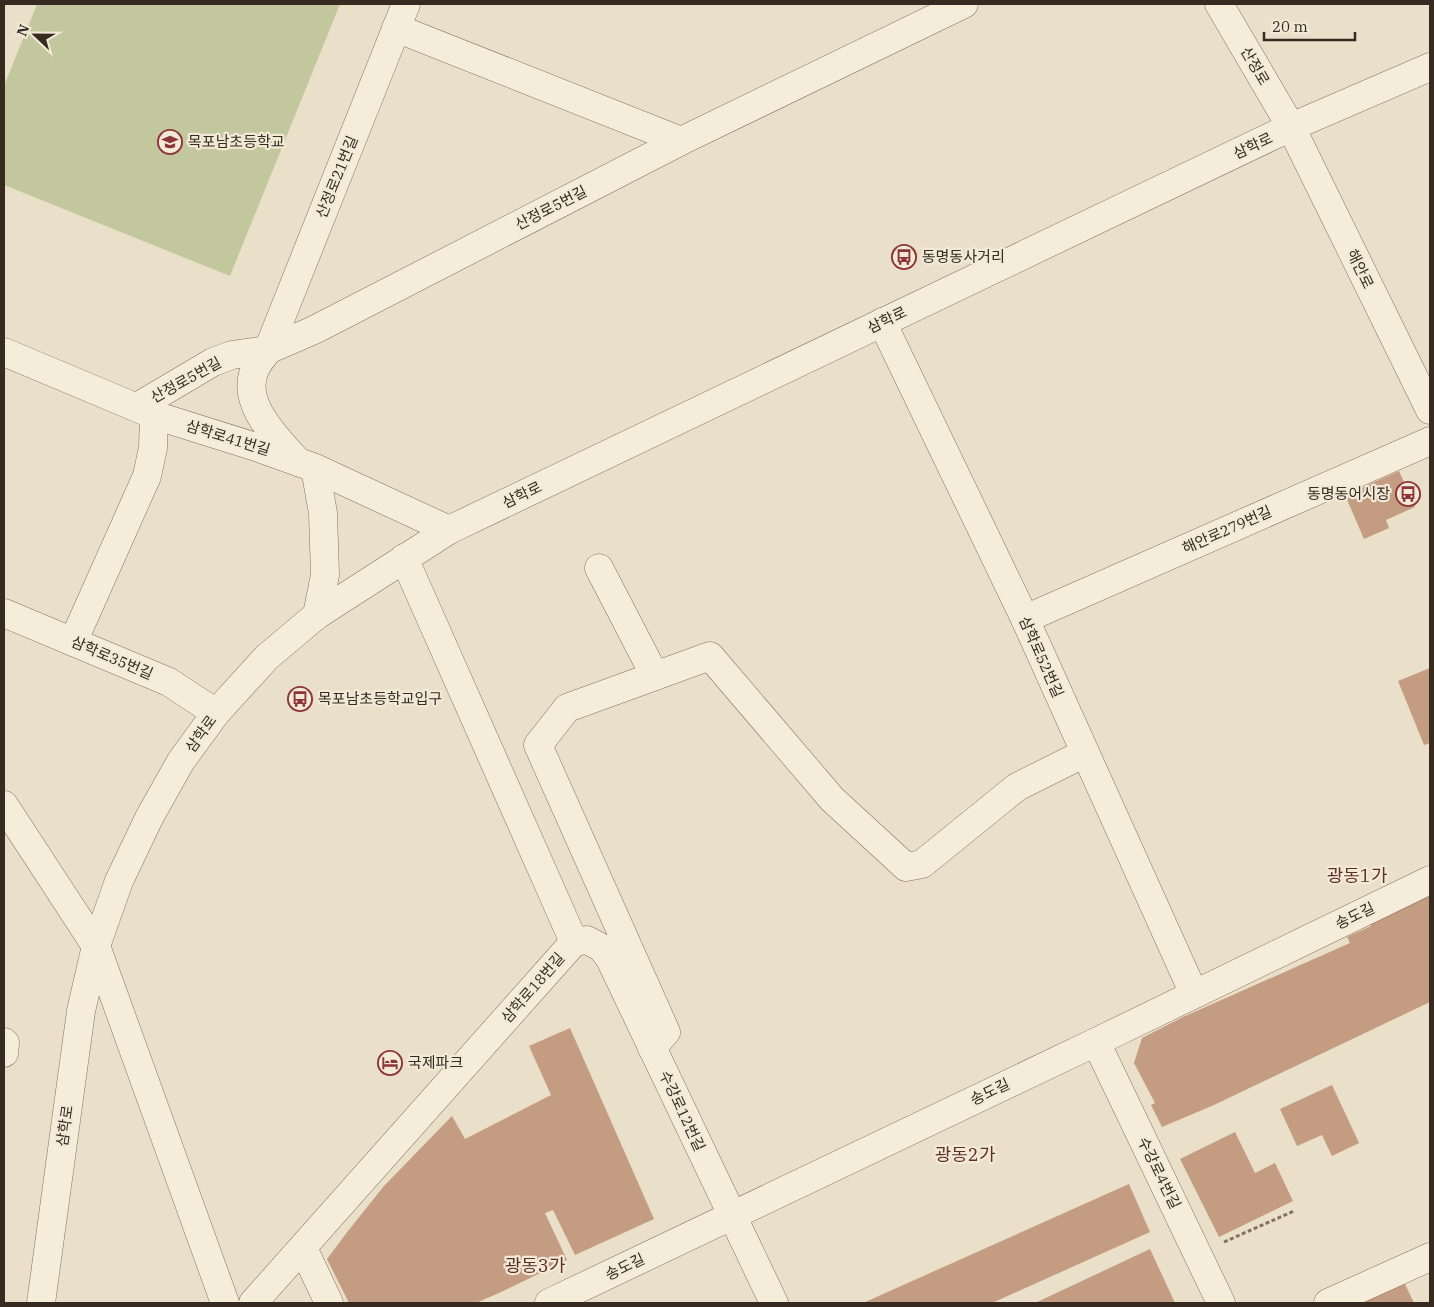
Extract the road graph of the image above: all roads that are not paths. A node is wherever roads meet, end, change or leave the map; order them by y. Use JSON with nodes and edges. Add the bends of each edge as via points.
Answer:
{"nodes":[{"id":1,"x":1219,"y":4,"type":"edge"},
{"id":2,"x":944,"y":7,"type":"edge"},
{"id":3,"x":401,"y":16,"type":"edge"},
{"id":4,"x":1430,"y":67,"type":"edge"},
{"id":5,"x":1291,"y":128,"type":"junction"},
{"id":6,"x":681,"y":141,"type":"junction"},
{"id":7,"x":882,"y":322,"type":"junction"},
{"id":8,"x":268,"y":350,"type":"junction"},
{"id":9,"x":4,"y":352,"type":"edge"},
{"id":10,"x":1430,"y":410,"type":"edge"},
{"id":11,"x":146,"y":411,"type":"junction"},
{"id":12,"x":1430,"y":440,"type":"edge"},
{"id":13,"x":307,"y":465,"type":"junction"},
{"id":14,"x":449,"y":530,"type":"junction"},
{"id":15,"x":404,"y":558,"type":"junction"},
{"id":16,"x":599,"y":568,"type":"dead end"},
{"id":17,"x":4,"y":613,"type":"edge"},
{"id":18,"x":316,"y":615,"type":"junction"},
{"id":19,"x":1025,"y":619,"type":"junction"},
{"id":20,"x":72,"y":642,"type":"junction"},
{"id":21,"x":655,"y":676,"type":"junction"},
{"id":22,"x":216,"y":713,"type":"junction"},
{"id":23,"x":1085,"y":752,"type":"junction"},
{"id":24,"x":4,"y":805,"type":"edge"},
{"id":25,"x":1430,"y":880,"type":"edge"},
{"id":26,"x":574,"y":942,"type":"junction"},
{"id":27,"x":96,"y":946,"type":"junction"},
{"id":28,"x":1194,"y":994,"type":"junction"},
{"id":29,"x":4,"y":1042,"type":"edge"},
{"id":30,"x":1096,"y":1042,"type":"junction"},
{"id":31,"x":652,"y":1048,"type":"junction"},
{"id":32,"x":4,"y":1053,"type":"edge"},
{"id":33,"x":732,"y":1216,"type":"junction"},
{"id":34,"x":303,"y":1248,"type":"junction"},
{"id":35,"x":1430,"y":1257,"type":"edge"},
{"id":36,"x":41,"y":1303,"type":"edge"},
{"id":37,"x":225,"y":1303,"type":"edge"},
{"id":38,"x":253,"y":1303,"type":"edge"},
{"id":39,"x":329,"y":1303,"type":"edge"},
{"id":40,"x":549,"y":1303,"type":"edge"},
{"id":41,"x":774,"y":1303,"type":"edge"},
{"id":42,"x":1221,"y":1303,"type":"edge"},
{"id":43,"x":1328,"y":1303,"type":"edge"}],
"edges":[{"from":1,"to":5,"type":"street","name":"산정로"},
{"from":2,"to":6,"type":"street","name":"산정로5번길"},
{"from":3,"to":6,"type":"street"},
{"from":3,"to":8,"type":"street","name":"산정로21번길"},
{"from":4,"to":5,"type":"street","name":"삼학로"},
{"from":5,"to":7,"type":"street","name":"삼학로"},
{"from":5,"to":10,"type":"street","name":"해안로"},
{"from":6,"to":8,"type":"street","name":"산정로5번길","via":[[314,330]]},
{"from":7,"to":14,"type":"street","name":"삼학로"},
{"from":7,"to":19,"type":"street","name":"삼학로52번길"},
{"from":8,"to":11,"type":"street","name":"산정로5번길","via":[[232,355],[213,362]]},
{"from":8,"to":13,"type":"street","name":"산정로21번길","via":[[254,372],[252,395],[268,427]]},
{"from":9,"to":11,"type":"street","name":"삼학로41번길"},
{"from":11,"to":13,"type":"street","name":"삼학로41번길"},
{"from":11,"to":20,"type":"street","via":[[153,448],[147,476]]},
{"from":12,"to":19,"type":"street","name":"해안로279번길"},
{"from":13,"to":14,"type":"street","name":"삼학로41번길"},
{"from":13,"to":18,"type":"street","via":[[323,513],[325,575]]},
{"from":14,"to":15,"type":"street","name":"삼학로"},
{"from":15,"to":18,"type":"street","name":"삼학로"},
{"from":15,"to":26,"type":"street","name":"삼학로18번길"},
{"from":16,"to":21,"type":"street"},
{"from":17,"to":20,"type":"street","name":"삼학로35번길"},
{"from":18,"to":22,"type":"street","name":"삼학로","via":[[267,657]]},
{"from":19,"to":23,"type":"street","name":"삼학로52번길"},
{"from":20,"to":22,"type":"street","name":"삼학로35번길","via":[[169,682]]},
{"from":21,"to":23,"type":"street","via":[[710,656],[832,799],[906,867],[922,864],[1017,787]]},
{"from":21,"to":31,"type":"street","via":[[567,708],[538,745],[666,1032]]},
{"from":22,"to":27,"type":"street","name":"삼학로","via":[[181,761],[149,818],[119,881]]},
{"from":23,"to":28,"type":"street","name":"삼학로52번길"},
{"from":24,"to":27,"type":"street"},
{"from":25,"to":28,"type":"street","name":"송도길"},
{"from":26,"to":31,"type":"street","name":"수강로12번길","via":[[587,940],[602,948]]},
{"from":26,"to":34,"type":"street","name":"삼학로18번길"},
{"from":27,"to":36,"type":"street","name":"삼학로","via":[[81,1011]]},
{"from":27,"to":37,"type":"street"},
{"from":28,"to":30,"type":"street","name":"송도길"},
{"from":29,"to":32,"type":"street"},
{"from":30,"to":33,"type":"street","name":"송도길"},
{"from":30,"to":42,"type":"street","name":"수강로4번길"},
{"from":31,"to":33,"type":"street","name":"수강로12번길"},
{"from":33,"to":40,"type":"street","name":"송도길"},
{"from":33,"to":41,"type":"street","name":"수강로12번길"},
{"from":34,"to":38,"type":"street","name":"삼학로18번길"},
{"from":34,"to":39,"type":"street"},
{"from":35,"to":43,"type":"street"}]}
